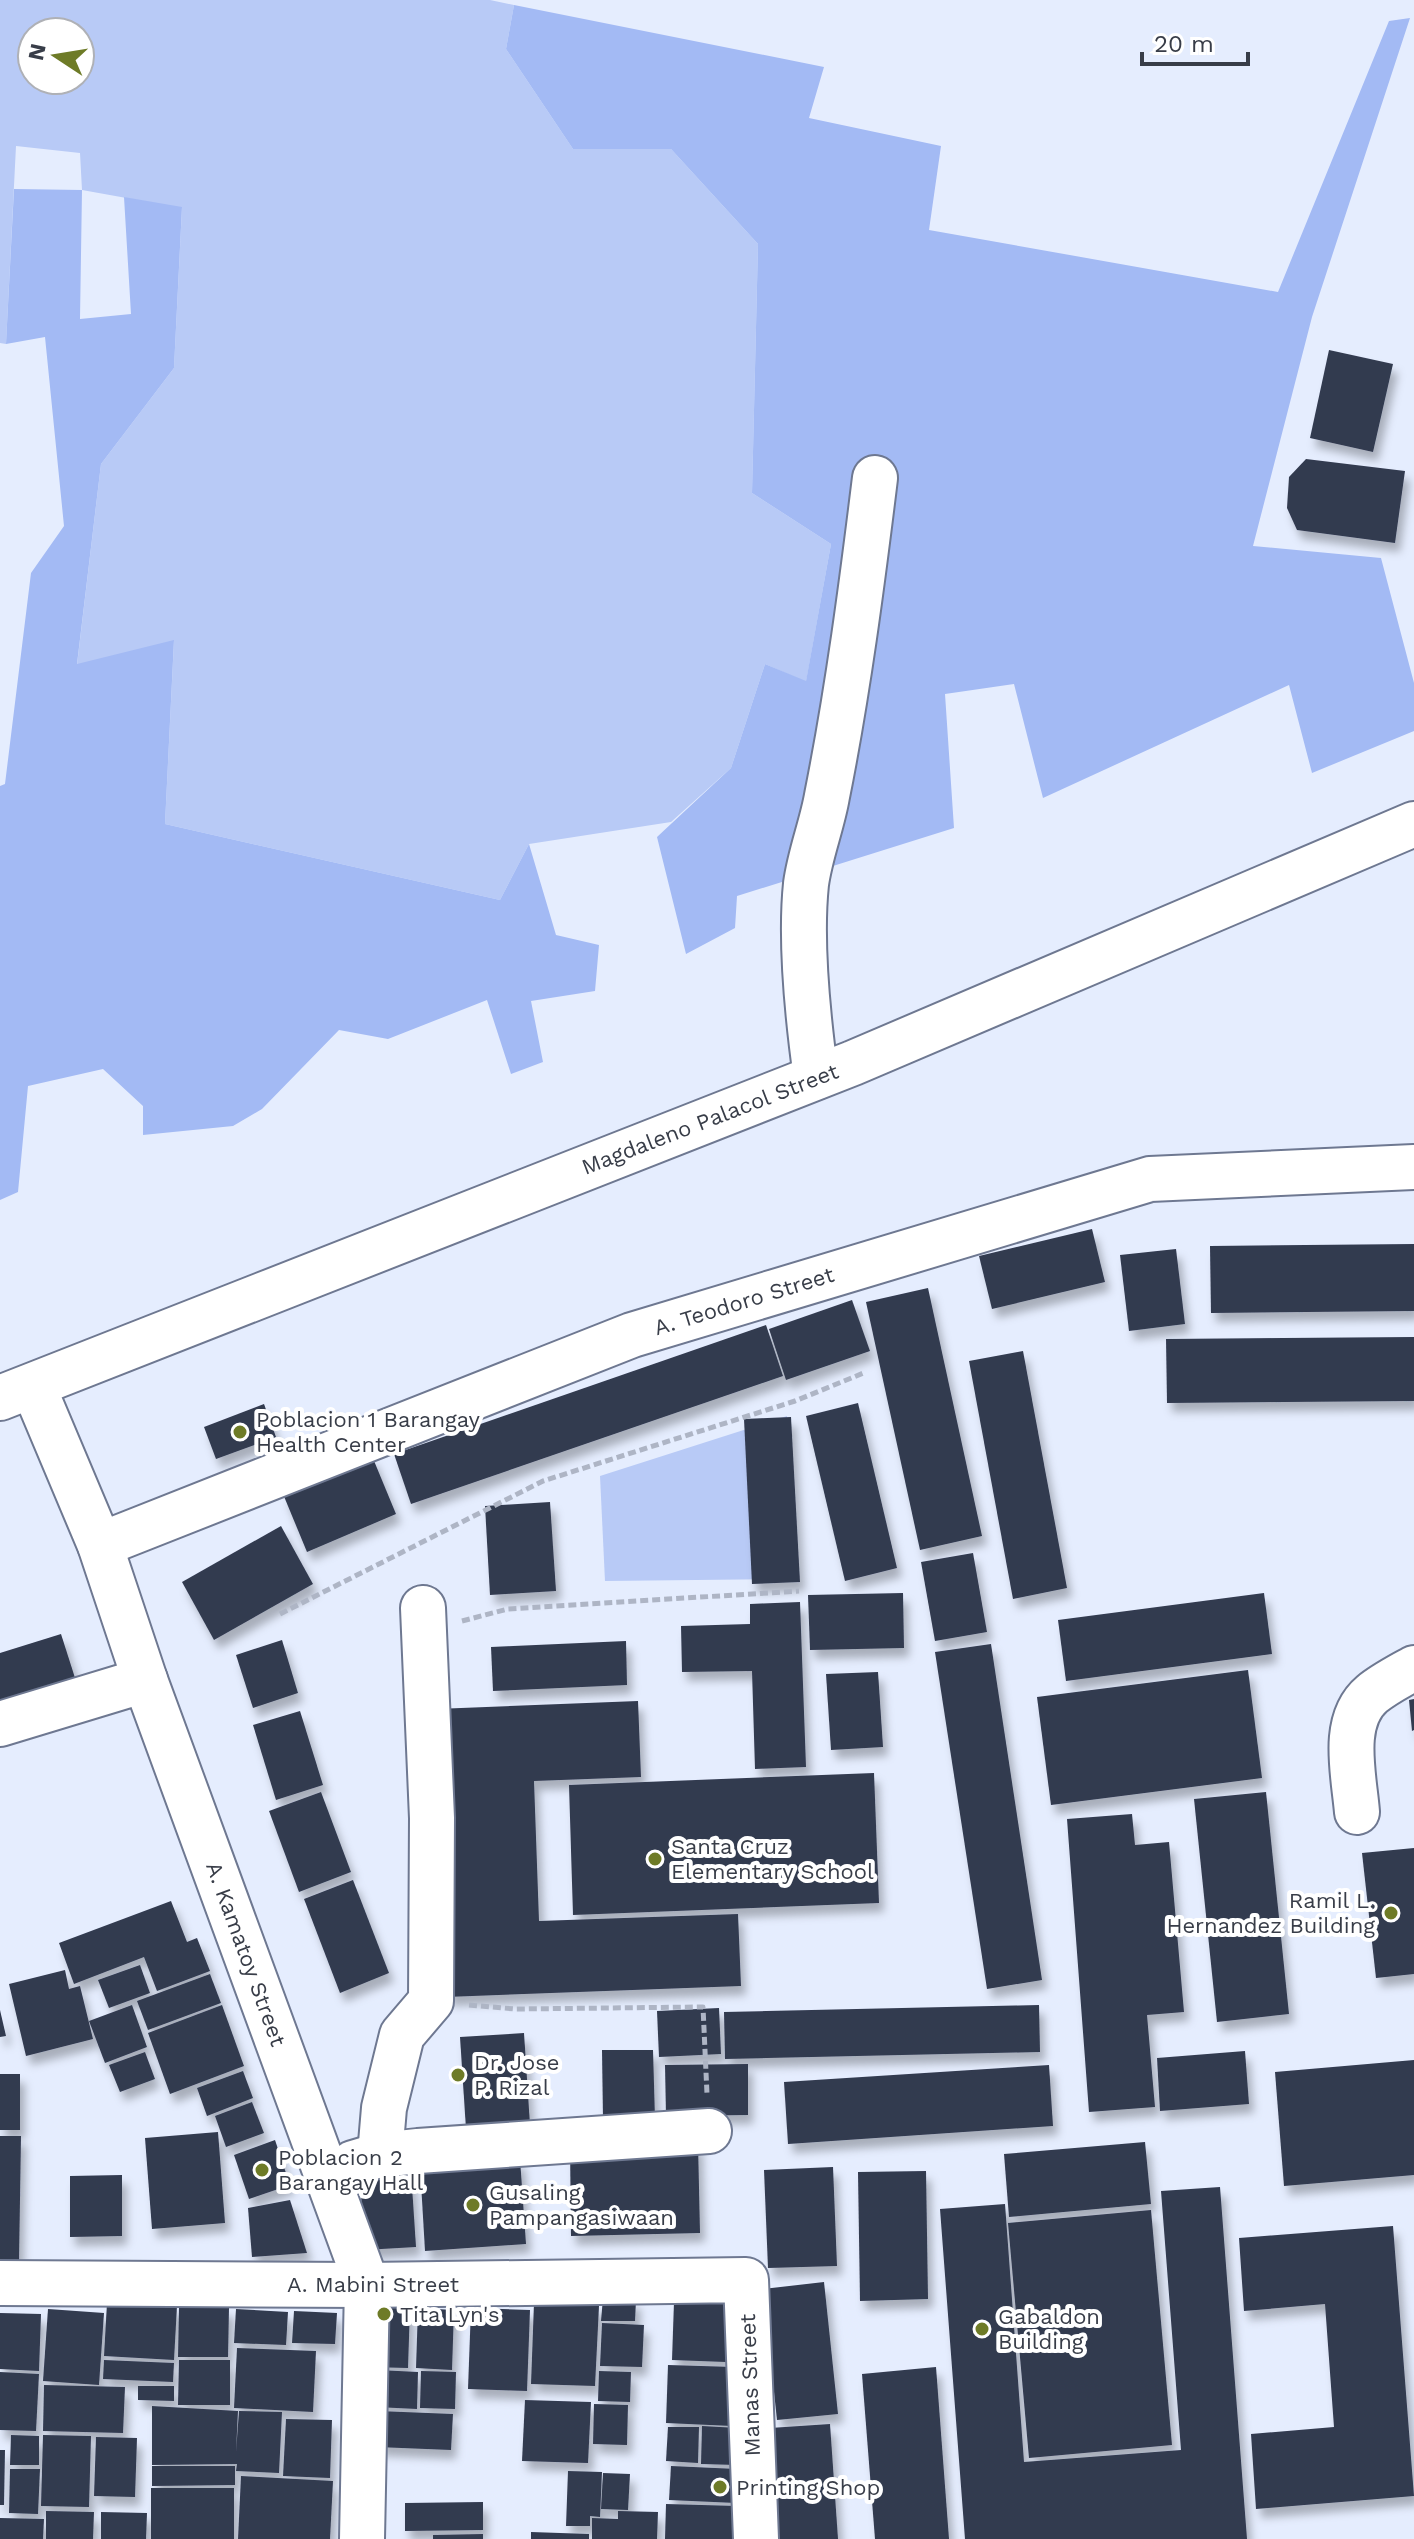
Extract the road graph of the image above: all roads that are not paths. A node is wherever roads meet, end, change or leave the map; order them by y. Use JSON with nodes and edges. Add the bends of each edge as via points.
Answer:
{"nodes":[{"id":1,"x":875,"y":478,"type":"dead end"},
{"id":2,"x":1414,"y":824,"type":"edge"},
{"id":3,"x":816,"y":1077,"type":"junction"},
{"id":4,"x":1414,"y":1167,"type":"edge"},
{"id":5,"x":16,"y":1392,"type":"edge"},
{"id":6,"x":100,"y":1545,"type":"junction"},
{"id":7,"x":442,"y":1615,"type":"road end"},
{"id":8,"x":1414,"y":1668,"type":"edge"},
{"id":9,"x":145,"y":1680,"type":"junction"},
{"id":10,"x":0,"y":1724,"type":"edge"},
{"id":11,"x":1357,"y":1812,"type":"dead end"},
{"id":12,"x":709,"y":2131,"type":"road end"},
{"id":13,"x":380,"y":2155,"type":"junction"},
{"id":14,"x":328,"y":2177,"type":"junction"},
{"id":15,"x":746,"y":2280,"type":"joint"},
{"id":16,"x":0,"y":2283,"type":"edge"},
{"id":17,"x":367,"y":2285,"type":"junction"},
{"id":18,"x":362,"y":2539,"type":"edge"},
{"id":19,"x":756,"y":2539,"type":"edge"}],
"edges":[{"from":1,"to":3,"type":"street","via":[[827,797],[806,882]]},
{"from":2,"to":3,"type":"street","name":"Magdaleno Palacol Street"},
{"from":3,"to":5,"type":"street","name":"Magdaleno Palacol Street"},
{"from":4,"to":6,"type":"street","name":"A. Teodoro Street","via":[[1150,1179],[632,1335]]},
{"from":5,"to":6,"type":"street","name":"A. Kamatoy Street"},
{"from":6,"to":9,"type":"street","name":"A. Kamatoy Street"},
{"from":7,"to":13,"type":"street","via":[[432,1818],[431,2001],[402,2035],[384,2108]]},
{"from":8,"to":11,"type":"street","via":[[1372,1694],[1357,1711],[1351,1730]]},
{"from":9,"to":10,"type":"street"},
{"from":9,"to":14,"type":"street","name":"A. Kamatoy Street"},
{"from":12,"to":13,"type":"street"},
{"from":13,"to":14,"type":"street","via":[[345,2165]]},
{"from":14,"to":17,"type":"street","name":"A. Kamatoy Street"},
{"from":15,"to":17,"type":"street","name":"A. Mabini Street"},
{"from":15,"to":19,"type":"street","name":"Manas Street"},
{"from":16,"to":17,"type":"street","name":"A. Mabini Street"},
{"from":17,"to":18,"type":"street","name":"A. Kamatoy Street"}]}
